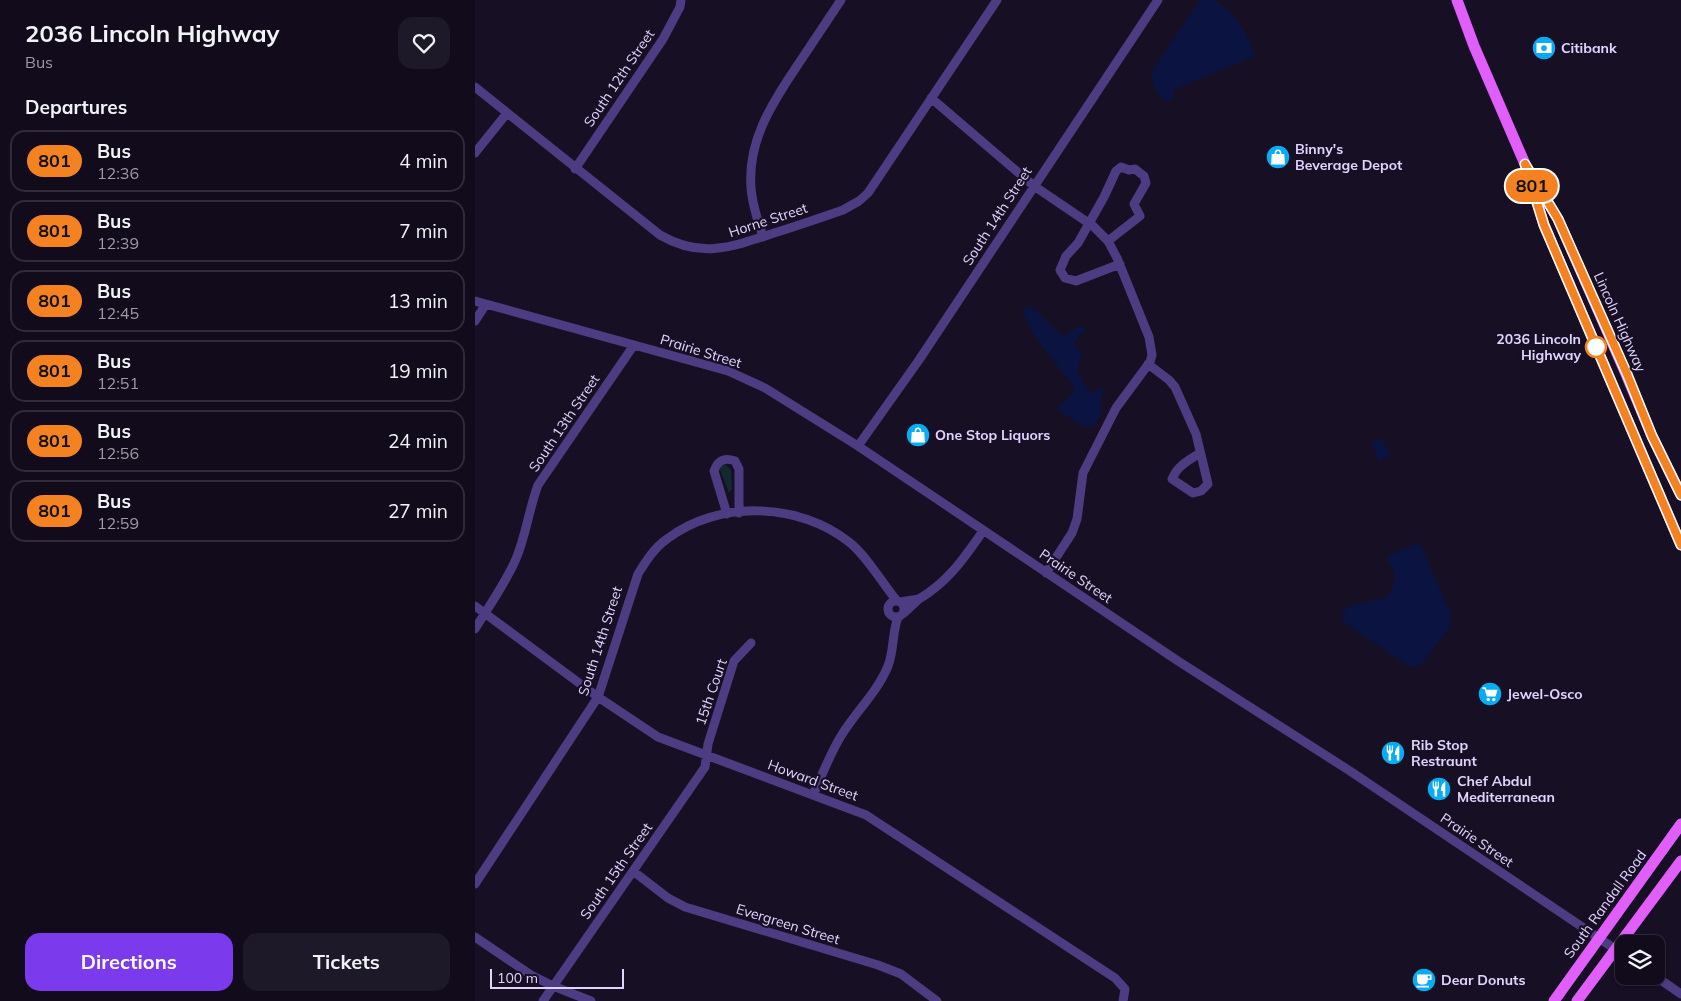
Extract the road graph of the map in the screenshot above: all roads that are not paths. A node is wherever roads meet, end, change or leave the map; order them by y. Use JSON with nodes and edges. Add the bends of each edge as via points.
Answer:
{"nodes":[{"id":1,"x":681,"y":0,"type":"edge"},
{"id":2,"x":841,"y":0,"type":"edge"},
{"id":3,"x":997,"y":0,"type":"edge"},
{"id":4,"x":1158,"y":0,"type":"edge"},
{"id":5,"x":1457,"y":0,"type":"edge"},
{"id":6,"x":475,"y":87,"type":"edge"},
{"id":7,"x":931,"y":98,"type":"junction"},
{"id":8,"x":507,"y":113,"type":"junction"},
{"id":9,"x":475,"y":153,"type":"edge"},
{"id":10,"x":1525,"y":164,"type":"junction"},
{"id":11,"x":575,"y":169,"type":"junction"},
{"id":12,"x":1034,"y":186,"type":"junction"},
{"id":13,"x":1089,"y":223,"type":"junction"},
{"id":14,"x":763,"y":237,"type":"junction"},
{"id":15,"x":1107,"y":240,"type":"junction"},
{"id":16,"x":1120,"y":264,"type":"junction"},
{"id":17,"x":475,"y":301,"type":"edge"},
{"id":18,"x":486,"y":304,"type":"junction"},
{"id":19,"x":475,"y":321,"type":"edge"},
{"id":20,"x":634,"y":345,"type":"junction"},
{"id":21,"x":1148,"y":364,"type":"junction"},
{"id":22,"x":857,"y":446,"type":"junction"},
{"id":23,"x":1200,"y":453,"type":"junction"},
{"id":24,"x":1681,"y":495,"type":"edge"},
{"id":25,"x":739,"y":512,"type":"junction"},
{"id":26,"x":727,"y":514,"type":"junction"},
{"id":27,"x":983,"y":531,"type":"junction"},
{"id":28,"x":1681,"y":545,"type":"edge"},
{"id":29,"x":1046,"y":573,"type":"junction"},
{"id":30,"x":883,"y":584,"type":"junction"},
{"id":31,"x":919,"y":599,"type":"junction"},
{"id":32,"x":899,"y":602,"type":"junction"},
{"id":33,"x":475,"y":606,"type":"edge"},
{"id":34,"x":888,"y":610,"type":"junction"},
{"id":35,"x":485,"y":612,"type":"junction"},
{"id":36,"x":901,"y":615,"type":"junction"},
{"id":37,"x":475,"y":629,"type":"edge"},
{"id":38,"x":893,"y":642,"type":"junction"},
{"id":39,"x":751,"y":643,"type":"dead end"},
{"id":40,"x":599,"y":697,"type":"junction"},
{"id":41,"x":706,"y":756,"type":"junction"},
{"id":42,"x":813,"y":795,"type":"junction"},
{"id":43,"x":1681,"y":824,"type":"edge"},
{"id":44,"x":1681,"y":861,"type":"edge"},
{"id":45,"x":633,"y":871,"type":"junction"},
{"id":46,"x":475,"y":884,"type":"edge"},
{"id":47,"x":1631,"y":935,"type":"edge"},
{"id":48,"x":475,"y":937,"type":"edge"},
{"id":49,"x":1599,"y":938,"type":"junction"},
{"id":50,"x":1615,"y":949,"type":"edge"},
{"id":51,"x":1615,"y":958,"type":"edge"},
{"id":52,"x":1665,"y":983,"type":"edge"},
{"id":53,"x":553,"y":986,"type":"junction"},
{"id":54,"x":1681,"y":994,"type":"edge"},
{"id":55,"x":1124,"y":1000,"type":"edge"},
{"id":56,"x":543,"y":1001,"type":"edge"},
{"id":57,"x":591,"y":1001,"type":"edge"},
{"id":58,"x":937,"y":1001,"type":"edge"},
{"id":59,"x":1553,"y":1001,"type":"edge"},
{"id":60,"x":1577,"y":1001,"type":"edge"}],
"edges":[{"from":1,"to":11,"type":"street","name":"South 12th Street","via":[[663,39]]},
{"from":2,"to":14,"type":"street","via":[[763,120],[753,157],[752,196]]},
{"from":3,"to":7,"type":"street","name":"Horne Street"},
{"from":4,"to":12,"type":"street","name":"South 14th Street"},
{"from":5,"to":10,"type":"main road","name":"Lincoln Highway"},
{"from":6,"to":8,"type":"street","name":"Horne Street"},
{"from":7,"to":12,"type":"street"},
{"from":7,"to":14,"type":"street","name":"Horne Street","via":[[868,193],[859,201],[843,210]]},
{"from":8,"to":9,"type":"street"},
{"from":8,"to":11,"type":"street","name":"Horne Street"},
{"from":10,"to":24,"type":"main road","name":"Lincoln Highway","via":[[1558,219]]},
{"from":10,"to":28,"type":"main road","name":"Lincoln Highway","via":[[1544,225]]},
{"from":11,"to":14,"type":"street","name":"Horne Street","via":[[673,242],[701,249],[718,249]]},
{"from":12,"to":13,"type":"street"},
{"from":12,"to":22,"type":"street","name":"South 14th Street","via":[[919,360]]},
{"from":13,"to":15,"type":"street"},
{"from":13,"to":15,"type":"street","via":[[1121,167],[1135,169],[1144,176],[1146,183],[1133,204],[1140,216]]},
{"from":13,"to":16,"type":"street","via":[[1066,256],[1060,270],[1065,278],[1076,281]]},
{"from":15,"to":16,"type":"street"},
{"from":16,"to":21,"type":"street","via":[[1149,337],[1152,355]]},
{"from":17,"to":18,"type":"street","name":"Prairie Street"},
{"from":18,"to":19,"type":"street"},
{"from":18,"to":20,"type":"street","name":"Prairie Street"},
{"from":20,"to":22,"type":"street","name":"Prairie Street","via":[[742,377]]},
{"from":20,"to":35,"type":"street","name":"South 13th Street","via":[[538,485],[517,557]]},
{"from":21,"to":23,"type":"street","via":[[1175,387],[1196,434]]},
{"from":21,"to":29,"type":"street","via":[[1116,408],[1083,473],[1072,533]]},
{"from":22,"to":27,"type":"street","name":"Prairie Street"},
{"from":23,"to":23,"type":"street","via":[[1208,484],[1193,493],[1173,480],[1180,467]]},
{"from":25,"to":26,"type":"street","name":"South 14th Street"},
{"from":25,"to":26,"type":"street","via":[[739,469],[735,461],[727,458],[721,460],[714,471]]},
{"from":25,"to":30,"type":"street","name":"South 14th Street","via":[[789,513],[823,525],[850,542]]},
{"from":26,"to":40,"type":"street","name":"South 14th Street","via":[[707,517],[688,525],[666,539],[647,560],[632,589]]},
{"from":27,"to":29,"type":"street","name":"Prairie Street"},
{"from":27,"to":31,"type":"street","via":[[949,576],[935,590]]},
{"from":29,"to":49,"type":"street","name":"Prairie Street"},
{"from":30,"to":32,"type":"street","name":"South 14th Street"},
{"from":30,"to":34,"type":"street","name":"South 14th Street"},
{"from":31,"to":32,"type":"street"},
{"from":31,"to":36,"type":"street"},
{"from":32,"to":34,"type":"street","via":[[892,602]]},
{"from":32,"to":36,"type":"street","via":[[904,607]]},
{"from":33,"to":35,"type":"street","name":"Howard Street"},
{"from":34,"to":36,"type":"street","via":[[893,617]]},
{"from":34,"to":38,"type":"street","name":"South 14th Street"},
{"from":35,"to":37,"type":"street","name":"South 13th Street"},
{"from":35,"to":40,"type":"street","name":"Howard Street"},
{"from":36,"to":38,"type":"street"},
{"from":38,"to":42,"type":"street","via":[[889,665],[841,735]]},
{"from":39,"to":41,"type":"street","name":"15th Court","via":[[734,661]]},
{"from":40,"to":41,"type":"street","name":"Howard Street","via":[[658,737]]},
{"from":40,"to":46,"type":"street","name":"South 14th Street"},
{"from":41,"to":42,"type":"street","name":"Howard Street"},
{"from":41,"to":45,"type":"street","name":"South 15th Street","via":[[705,767]]},
{"from":42,"to":55,"type":"street","name":"Howard Street","via":[[866,814],[1115,978],[1125,989]]},
{"from":43,"to":49,"type":"main road","name":"South Randall Road"},
{"from":44,"to":47,"type":"main road"},
{"from":45,"to":53,"type":"street","name":"South 15th Street"},
{"from":45,"to":58,"type":"street","name":"Evergreen Street","via":[[685,908],[878,965],[901,974]]},
{"from":48,"to":53,"type":"street"},
{"from":49,"to":50,"type":"street","name":"Prairie Street"},
{"from":49,"to":59,"type":"main road","name":"South Randall Road"},
{"from":51,"to":60,"type":"main road"},
{"from":52,"to":54,"type":"street"},
{"from":53,"to":56,"type":"street","name":"South 15th Street"},
{"from":53,"to":57,"type":"street"}]}
